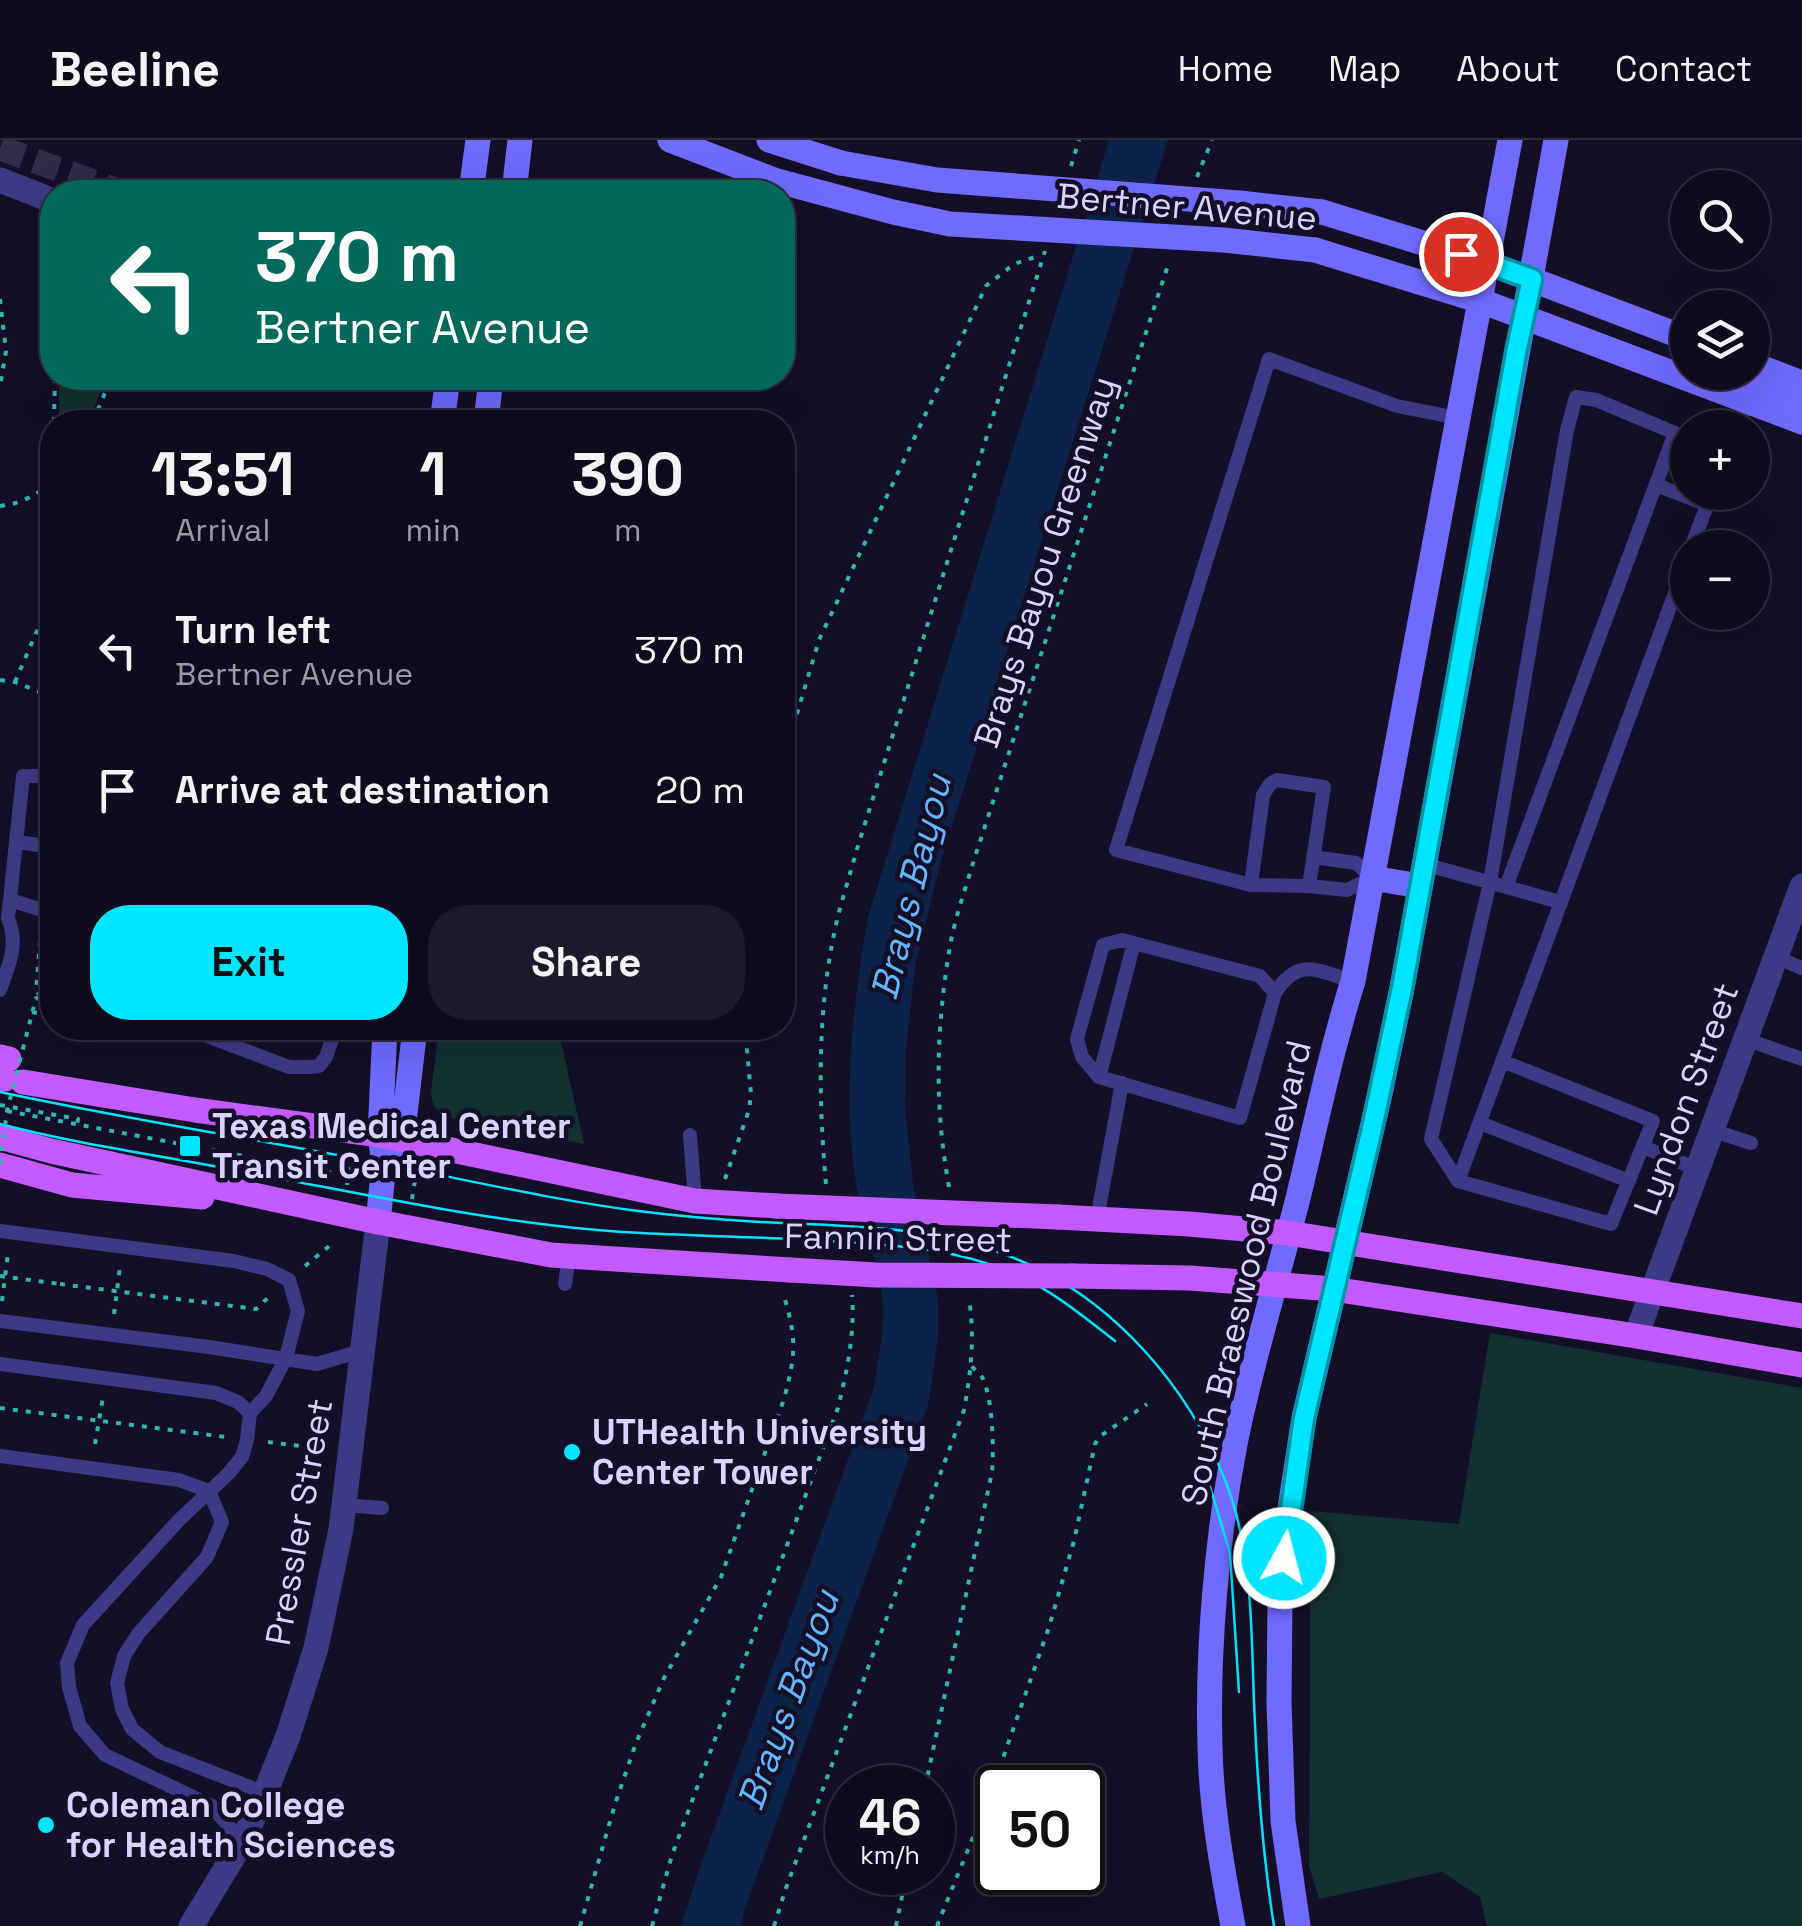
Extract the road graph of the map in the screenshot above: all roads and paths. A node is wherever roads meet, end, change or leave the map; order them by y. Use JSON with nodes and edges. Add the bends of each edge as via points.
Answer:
{"nodes":[{"id":1,"x":478,"y":140,"type":"edge"},
{"id":2,"x":520,"y":140,"type":"edge"},
{"id":3,"x":670,"y":140,"type":"edge"},
{"id":4,"x":1079,"y":140,"type":"edge"},
{"id":5,"x":1212,"y":140,"type":"edge"},
{"id":6,"x":1510,"y":140,"type":"edge"},
{"id":7,"x":1556,"y":140,"type":"edge"},
{"id":8,"x":777,"y":143,"type":"edge"},
{"id":9,"x":1068,"y":178,"type":"dead end"},
{"id":10,"x":0,"y":180,"type":"edge"},
{"id":11,"x":473,"y":180,"type":"edge"},
{"id":12,"x":515,"y":180,"type":"edge"},
{"id":13,"x":753,"y":180,"type":"edge"},
{"id":14,"x":771,"y":180,"type":"edge"},
{"id":15,"x":1194,"y":186,"type":"dead end"},
{"id":16,"x":795,"y":191,"type":"edge"},
{"id":17,"x":40,"y":195,"type":"edge"},
{"id":18,"x":1050,"y":235,"type":"dead end"},
{"id":19,"x":1044,"y":254,"type":"junction"},
{"id":20,"x":1170,"y":261,"type":"dead end"},
{"id":21,"x":1488,"y":263,"type":"junction"},
{"id":22,"x":1532,"y":279,"type":"junction"},
{"id":23,"x":0,"y":299,"type":"edge"},
{"id":24,"x":1481,"y":301,"type":"junction"},
{"id":25,"x":1524,"y":317,"type":"junction"},
{"id":26,"x":1670,"y":332,"type":"edge"},
{"id":27,"x":1770,"y":371,"type":"edge"},
{"id":28,"x":1670,"y":372,"type":"edge"},
{"id":29,"x":1802,"y":383,"type":"edge"},
{"id":30,"x":0,"y":386,"type":"edge"},
{"id":31,"x":1718,"y":390,"type":"edge"},
{"id":32,"x":1769,"y":390,"type":"edge"},
{"id":33,"x":1746,"y":401,"type":"junction"},
{"id":34,"x":1802,"y":402,"type":"edge"},
{"id":35,"x":1743,"y":410,"type":"edge"},
{"id":36,"x":1458,"y":418,"type":"junction"},
{"id":37,"x":1802,"y":422,"type":"edge"},
{"id":38,"x":1656,"y":484,"type":"junction"},
{"id":39,"x":1670,"y":488,"type":"edge"},
{"id":40,"x":40,"y":492,"type":"edge"},
{"id":41,"x":0,"y":506,"type":"edge"},
{"id":42,"x":1670,"y":606,"type":"edge"},
{"id":43,"x":40,"y":627,"type":"edge"},
{"id":44,"x":0,"y":680,"type":"edge"},
{"id":45,"x":15,"y":682,"type":"junction"},
{"id":46,"x":40,"y":692,"type":"edge"},
{"id":47,"x":795,"y":722,"type":"edge"},
{"id":48,"x":40,"y":778,"type":"edge"},
{"id":49,"x":16,"y":842,"type":"junction"},
{"id":50,"x":40,"y":845,"type":"edge"},
{"id":51,"x":1313,"y":857,"type":"junction"},
{"id":52,"x":1422,"y":875,"type":"junction"},
{"id":53,"x":1372,"y":878,"type":"junction"},
{"id":54,"x":1490,"y":882,"type":"junction"},
{"id":55,"x":1251,"y":885,"type":"junction"},
{"id":56,"x":1309,"y":886,"type":"junction"},
{"id":57,"x":1802,"y":886,"type":"edge"},
{"id":58,"x":1506,"y":887,"type":"junction"},
{"id":59,"x":10,"y":900,"type":"junction"},
{"id":60,"x":1560,"y":902,"type":"junction"},
{"id":61,"x":40,"y":910,"type":"edge"},
{"id":62,"x":4,"y":923,"type":"edge"},
{"id":63,"x":1134,"y":943,"type":"junction"},
{"id":64,"x":1776,"y":957,"type":"junction"},
{"id":65,"x":1802,"y":968,"type":"edge"},
{"id":66,"x":1352,"y":981,"type":"junction"},
{"id":67,"x":0,"y":986,"type":"edge"},
{"id":68,"x":1275,"y":992,"type":"junction"},
{"id":69,"x":40,"y":999,"type":"edge"},
{"id":70,"x":32,"y":1012,"type":"junction"},
{"id":71,"x":40,"y":1013,"type":"edge"},
{"id":72,"x":1745,"y":1038,"type":"junction"},
{"id":73,"x":218,"y":1040,"type":"edge"},
{"id":74,"x":332,"y":1040,"type":"edge"},
{"id":75,"x":386,"y":1040,"type":"edge"},
{"id":76,"x":412,"y":1040,"type":"edge"},
{"id":77,"x":746,"y":1040,"type":"edge"},
{"id":78,"x":1802,"y":1059,"type":"edge"},
{"id":79,"x":1502,"y":1062,"type":"junction"},
{"id":80,"x":9,"y":1075,"type":"edge"},
{"id":81,"x":1098,"y":1077,"type":"junction"},
{"id":82,"x":1122,"y":1083,"type":"junction"},
{"id":83,"x":8,"y":1109,"type":"junction"},
{"id":84,"x":0,"y":1113,"type":"edge"},
{"id":85,"x":1480,"y":1123,"type":"junction"},
{"id":86,"x":74,"y":1124,"type":"junction"},
{"id":87,"x":1712,"y":1130,"type":"junction"},
{"id":88,"x":690,"y":1135,"type":"dead end"},
{"id":89,"x":0,"y":1137,"type":"edge"},
{"id":90,"x":391,"y":1137,"type":"junction"},
{"id":91,"x":1751,"y":1143,"type":"dead end"},
{"id":92,"x":1643,"y":1147,"type":"junction"},
{"id":93,"x":350,"y":1164,"type":"dead end"},
{"id":94,"x":0,"y":1165,"type":"edge"},
{"id":95,"x":1698,"y":1169,"type":"junction"},
{"id":96,"x":416,"y":1174,"type":"dead end"},
{"id":97,"x":348,"y":1176,"type":"junction"},
{"id":98,"x":1458,"y":1181,"type":"junction"},
{"id":99,"x":1629,"y":1181,"type":"junction"},
{"id":100,"x":347,"y":1185,"type":"dead end"},
{"id":101,"x":826,"y":1186,"type":"dead end"},
{"id":102,"x":950,"y":1194,"type":"dead end"},
{"id":103,"x":412,"y":1199,"type":"dead end"},
{"id":104,"x":706,"y":1202,"type":"junction"},
{"id":105,"x":314,"y":1208,"type":"junction"},
{"id":106,"x":1097,"y":1219,"type":"junction"},
{"id":107,"x":378,"y":1222,"type":"junction"},
{"id":108,"x":0,"y":1231,"type":"edge"},
{"id":109,"x":1288,"y":1233,"type":"junction"},
{"id":110,"x":1345,"y":1242,"type":"junction"},
{"id":111,"x":333,"y":1243,"type":"dead end"},
{"id":112,"x":8,"y":1253,"type":"dead end"},
{"id":113,"x":569,"y":1256,"type":"junction"},
{"id":114,"x":305,"y":1266,"type":"dead end"},
{"id":115,"x":120,"y":1267,"type":"dead end"},
{"id":116,"x":782,"y":1270,"type":"junction"},
{"id":117,"x":2,"y":1277,"type":"edge"},
{"id":118,"x":565,"y":1284,"type":"dead end"},
{"id":119,"x":1275,"y":1284,"type":"junction"},
{"id":120,"x":967,"y":1288,"type":"dead end"},
{"id":121,"x":1333,"y":1290,"type":"junction"},
{"id":122,"x":1652,"y":1291,"type":"junction"},
{"id":123,"x":117,"y":1292,"type":"junction"},
{"id":124,"x":852,"y":1293,"type":"dead end"},
{"id":125,"x":272,"y":1294,"type":"dead end"},
{"id":126,"x":2,"y":1301,"type":"edge"},
{"id":127,"x":114,"y":1314,"type":"dead end"},
{"id":128,"x":1802,"y":1316,"type":"edge"},
{"id":129,"x":0,"y":1321,"type":"edge"},
{"id":130,"x":1636,"y":1336,"type":"junction"},
{"id":131,"x":361,"y":1351,"type":"junction"},
{"id":132,"x":286,"y":1358,"type":"junction"},
{"id":133,"x":0,"y":1364,"type":"edge"},
{"id":134,"x":1802,"y":1365,"type":"edge"},
{"id":135,"x":971,"y":1366,"type":"junction"},
{"id":136,"x":102,"y":1397,"type":"dead end"},
{"id":137,"x":1147,"y":1404,"type":"dead end"},
{"id":138,"x":0,"y":1408,"type":"edge"},
{"id":139,"x":250,"y":1413,"type":"junction"},
{"id":140,"x":98,"y":1422,"type":"junction"},
{"id":141,"x":226,"y":1437,"type":"dead end"},
{"id":142,"x":268,"y":1442,"type":"dead end"},
{"id":143,"x":95,"y":1444,"type":"dead end"},
{"id":144,"x":308,"y":1447,"type":"dead end"},
{"id":145,"x":0,"y":1456,"type":"edge"},
{"id":146,"x":209,"y":1491,"type":"junction"},
{"id":147,"x":343,"y":1505,"type":"junction"},
{"id":148,"x":382,"y":1508,"type":"dead end"},
{"id":149,"x":931,"y":1765,"type":"edge"},
{"id":150,"x":265,"y":1793,"type":"junction"},
{"id":151,"x":242,"y":1842,"type":"junction"},
{"id":152,"x":902,"y":1895,"type":"edge"},
{"id":153,"x":191,"y":1926,"type":"edge"},
{"id":154,"x":580,"y":1926,"type":"edge"},
{"id":155,"x":652,"y":1926,"type":"edge"},
{"id":156,"x":774,"y":1926,"type":"edge"},
{"id":157,"x":896,"y":1926,"type":"edge"},
{"id":158,"x":937,"y":1926,"type":"edge"},
{"id":159,"x":1233,"y":1926,"type":"edge"},
{"id":160,"x":1298,"y":1926,"type":"edge"}],
"edges":[{"from":1,"to":11,"type":"main road"},
{"from":2,"to":12,"type":"main road"},
{"from":3,"to":13,"type":"main road","name":"Bertner Avenue"},
{"from":4,"to":9,"type":"path"},
{"from":5,"to":15,"type":"path"},
{"from":6,"to":21,"type":"main road","name":"South Braeswood Boulevard"},
{"from":7,"to":22,"type":"main road"},
{"from":8,"to":14,"type":"street"},
{"from":8,"to":21,"type":"main road","name":"Bertner Avenue","bridge":true,"via":[[841,163],[954,182],[1322,212]]},
{"from":10,"to":17,"type":"street"},
{"from":16,"to":24,"type":"main road","name":"Bertner Avenue","bridge":true,"via":[[950,224],[1315,250]]},
{"from":18,"to":19,"type":"path"},
{"from":19,"to":47,"type":"path","via":[[1014,264],[986,286],[820,640]]},
{"from":19,"to":101,"type":"path","via":[[838,917],[822,1034]]},
{"from":20,"to":102,"type":"path","name":"Brays Bayou Greenway","via":[[951,942],[938,1042],[940,1138]]},
{"from":21,"to":22,"type":"main road","name":"Bertner Avenue"},
{"from":21,"to":24,"type":"main road","name":"South Braeswood Boulevard"},
{"from":22,"to":25,"type":"main road"},
{"from":22,"to":26,"type":"main road","name":"Bertner Avenue"},
{"from":23,"to":30,"type":"path","via":[[6,351]]},
{"from":24,"to":25,"type":"main road","name":"Bertner Avenue"},
{"from":24,"to":36,"type":"main road","name":"South Braeswood Boulevard"},
{"from":25,"to":28,"type":"main road","name":"Bertner Avenue"},
{"from":25,"to":52,"type":"main road"},
{"from":27,"to":29,"type":"main road"},
{"from":31,"to":33,"type":"main road","name":"Bertner Avenue"},
{"from":32,"to":34,"type":"main road"},
{"from":33,"to":35,"type":"lane"},
{"from":33,"to":37,"type":"main road","name":"Bertner Avenue"},
{"from":36,"to":53,"type":"main road","name":"South Braeswood Boulevard"},
{"from":36,"to":55,"type":"lane","via":[[1397,406],[1269,359],[1116,850]]},
{"from":38,"to":39,"type":"lane"},
{"from":38,"to":54,"type":"lane","via":[[1675,433],[1576,397]]},
{"from":38,"to":58,"type":"lane"},
{"from":40,"to":41,"type":"path"},
{"from":42,"to":60,"type":"lane"},
{"from":43,"to":45,"type":"path"},
{"from":44,"to":45,"type":"path"},
{"from":45,"to":46,"type":"path"},
{"from":48,"to":49,"type":"lane","via":[[23,776]]},
{"from":49,"to":50,"type":"lane"},
{"from":49,"to":59,"type":"lane"},
{"from":51,"to":53,"type":"lane","via":[[1356,863]]},
{"from":51,"to":55,"type":"lane","via":[[1324,788],[1278,780],[1263,796]]},
{"from":51,"to":56,"type":"lane"},
{"from":52,"to":53,"type":"main road"},
{"from":52,"to":54,"type":"lane"},
{"from":52,"to":110,"type":"main road"},
{"from":53,"to":56,"type":"lane","via":[[1348,890]]},
{"from":53,"to":66,"type":"main road","name":"South Braeswood Boulevard"},
{"from":54,"to":58,"type":"lane"},
{"from":54,"to":98,"type":"lane","via":[[1431,1139]]},
{"from":55,"to":56,"type":"lane"},
{"from":57,"to":64,"type":"street","name":"Lyndon Street"},
{"from":58,"to":60,"type":"lane"},
{"from":59,"to":61,"type":"lane"},
{"from":59,"to":62,"type":"lane"},
{"from":60,"to":79,"type":"lane"},
{"from":62,"to":67,"type":"lane","via":[[14,933],[9,972]]},
{"from":63,"to":68,"type":"lane","via":[[1260,976]]},
{"from":63,"to":81,"type":"lane"},
{"from":63,"to":81,"type":"lane","via":[[1103,946],[1077,1040]]},
{"from":64,"to":65,"type":"lane"},
{"from":64,"to":72,"type":"street","name":"Lyndon Street"},
{"from":66,"to":68,"type":"lane","via":[[1305,968],[1286,976]]},
{"from":66,"to":109,"type":"main road","name":"South Braeswood Boulevard"},
{"from":68,"to":82,"type":"lane","via":[[1240,1118]]},
{"from":69,"to":70,"type":"path","bridge":true},
{"from":70,"to":71,"type":"path"},
{"from":70,"to":83,"type":"path","bridge":true},
{"from":72,"to":78,"type":"lane"},
{"from":72,"to":87,"type":"street","name":"Lyndon Street"},
{"from":73,"to":74,"type":"lane","via":[[290,1067],[309,1067],[326,1057]]},
{"from":75,"to":90,"type":"main road"},
{"from":76,"to":90,"type":"main road","name":"Pressler Street"},
{"from":77,"to":104,"type":"path","via":[[749,1110]]},
{"from":79,"to":85,"type":"lane"},
{"from":79,"to":92,"type":"lane","via":[[1654,1121]]},
{"from":80,"to":83,"type":"path","bridge":true},
{"from":80,"to":86,"type":"path","via":[[78,1119]]},
{"from":80,"to":90,"type":"main road","name":"Fannin Street"},
{"from":81,"to":82,"type":"lane"},
{"from":82,"to":106,"type":"lane"},
{"from":83,"to":86,"type":"path"},
{"from":83,"to":94,"type":"path","bridge":true},
{"from":84,"to":86,"type":"path"},
{"from":85,"to":98,"type":"lane"},
{"from":85,"to":99,"type":"lane"},
{"from":86,"to":97,"type":"path"},
{"from":87,"to":91,"type":"lane"},
{"from":87,"to":95,"type":"street","name":"Lyndon Street"},
{"from":88,"to":104,"type":"lane"},
{"from":89,"to":105,"type":"main road","name":"Fannin Street"},
{"from":90,"to":104,"type":"main road","name":"Fannin Street"},
{"from":90,"to":107,"type":"main road","name":"Pressler Street"},
{"from":92,"to":95,"type":"lane"},
{"from":92,"to":99,"type":"lane"},
{"from":93,"to":97,"type":"path"},
{"from":94,"to":105,"type":"main road","via":[[72,1186]]},
{"from":95,"to":122,"type":"street","name":"Lyndon Street"},
{"from":96,"to":103,"type":"path"},
{"from":97,"to":100,"type":"path"},
{"from":98,"to":99,"type":"lane","via":[[1610,1224]]},
{"from":104,"to":106,"type":"main road","name":"Fannin Street","bridge":true},
{"from":105,"to":107,"type":"main road","name":"Fannin Street"},
{"from":106,"to":109,"type":"main road","name":"Fannin Street"},
{"from":107,"to":113,"type":"main road","name":"Fannin Street"},
{"from":107,"to":131,"type":"street","name":"Pressler Street"},
{"from":108,"to":132,"type":"lane","via":[[267,1268],[289,1280],[298,1310]]},
{"from":109,"to":110,"type":"main road","name":"Fannin Street"},
{"from":109,"to":119,"type":"main road","name":"South Braeswood Boulevard"},
{"from":110,"to":121,"type":"main road"},
{"from":110,"to":122,"type":"main road","name":"Fannin Street"},
{"from":111,"to":114,"type":"path"},
{"from":112,"to":117,"type":"path"},
{"from":113,"to":116,"type":"main road","name":"Fannin Street"},
{"from":113,"to":118,"type":"lane"},
{"from":115,"to":123,"type":"path"},
{"from":116,"to":119,"type":"main road","name":"Fannin Street","bridge":true},
{"from":116,"to":154,"type":"path","via":[[794,1339],[784,1399],[720,1576],[636,1743]]},
{"from":117,"to":123,"type":"path","bridge":true},
{"from":117,"to":126,"type":"path"},
{"from":119,"to":121,"type":"main road","name":"Fannin Street"},
{"from":119,"to":159,"type":"main road","name":"South Braeswood Boulevard","via":[[1235,1445],[1212,1654],[1210,1748]]},
{"from":120,"to":135,"type":"path","via":[[974,1326]]},
{"from":121,"to":130,"type":"main road","name":"Fannin Street"},
{"from":121,"to":160,"type":"main road","via":[[1304,1418],[1280,1596],[1283,1820]]},
{"from":122,"to":128,"type":"main road","name":"Fannin Street"},
{"from":122,"to":130,"type":"street","name":"Lyndon Street"},
{"from":123,"to":125,"type":"path","via":[[256,1308]]},
{"from":123,"to":127,"type":"path"},
{"from":124,"to":155,"type":"path","via":[[850,1360],[838,1408],[672,1855]]},
{"from":129,"to":132,"type":"lane"},
{"from":130,"to":134,"type":"main road","name":"Fannin Street"},
{"from":131,"to":132,"type":"lane","via":[[316,1364]]},
{"from":131,"to":147,"type":"street","name":"Pressler Street"},
{"from":132,"to":139,"type":"lane"},
{"from":133,"to":139,"type":"lane","via":[[216,1393]]},
{"from":135,"to":149,"type":"path","via":[[983,1378],[992,1422],[992,1472]]},
{"from":135,"to":156,"type":"path","via":[[950,1452]]},
{"from":136,"to":140,"type":"path"},
{"from":137,"to":158,"type":"path","via":[[1095,1444],[1050,1627]]},
{"from":138,"to":140,"type":"path"},
{"from":139,"to":146,"type":"lane","via":[[242,1457]]},
{"from":140,"to":141,"type":"path"},
{"from":140,"to":143,"type":"path"},
{"from":142,"to":144,"type":"path"},
{"from":145,"to":146,"type":"lane","via":[[179,1480]]},
{"from":146,"to":150,"type":"lane","via":[[222,1522],[208,1556],[138,1634],[117,1684],[132,1729],[160,1752]]},
{"from":146,"to":151,"type":"lane","via":[[83,1624],[67,1662],[69,1688],[80,1726],[105,1755],[212,1806]]},
{"from":147,"to":148,"type":"lane"},
{"from":147,"to":150,"type":"street","name":"Pressler Street","via":[[316,1648]]},
{"from":150,"to":151,"type":"street","name":"Pressler Street"},
{"from":151,"to":153,"type":"street","name":"Pressler Street"},
{"from":152,"to":157,"type":"path"}]}
